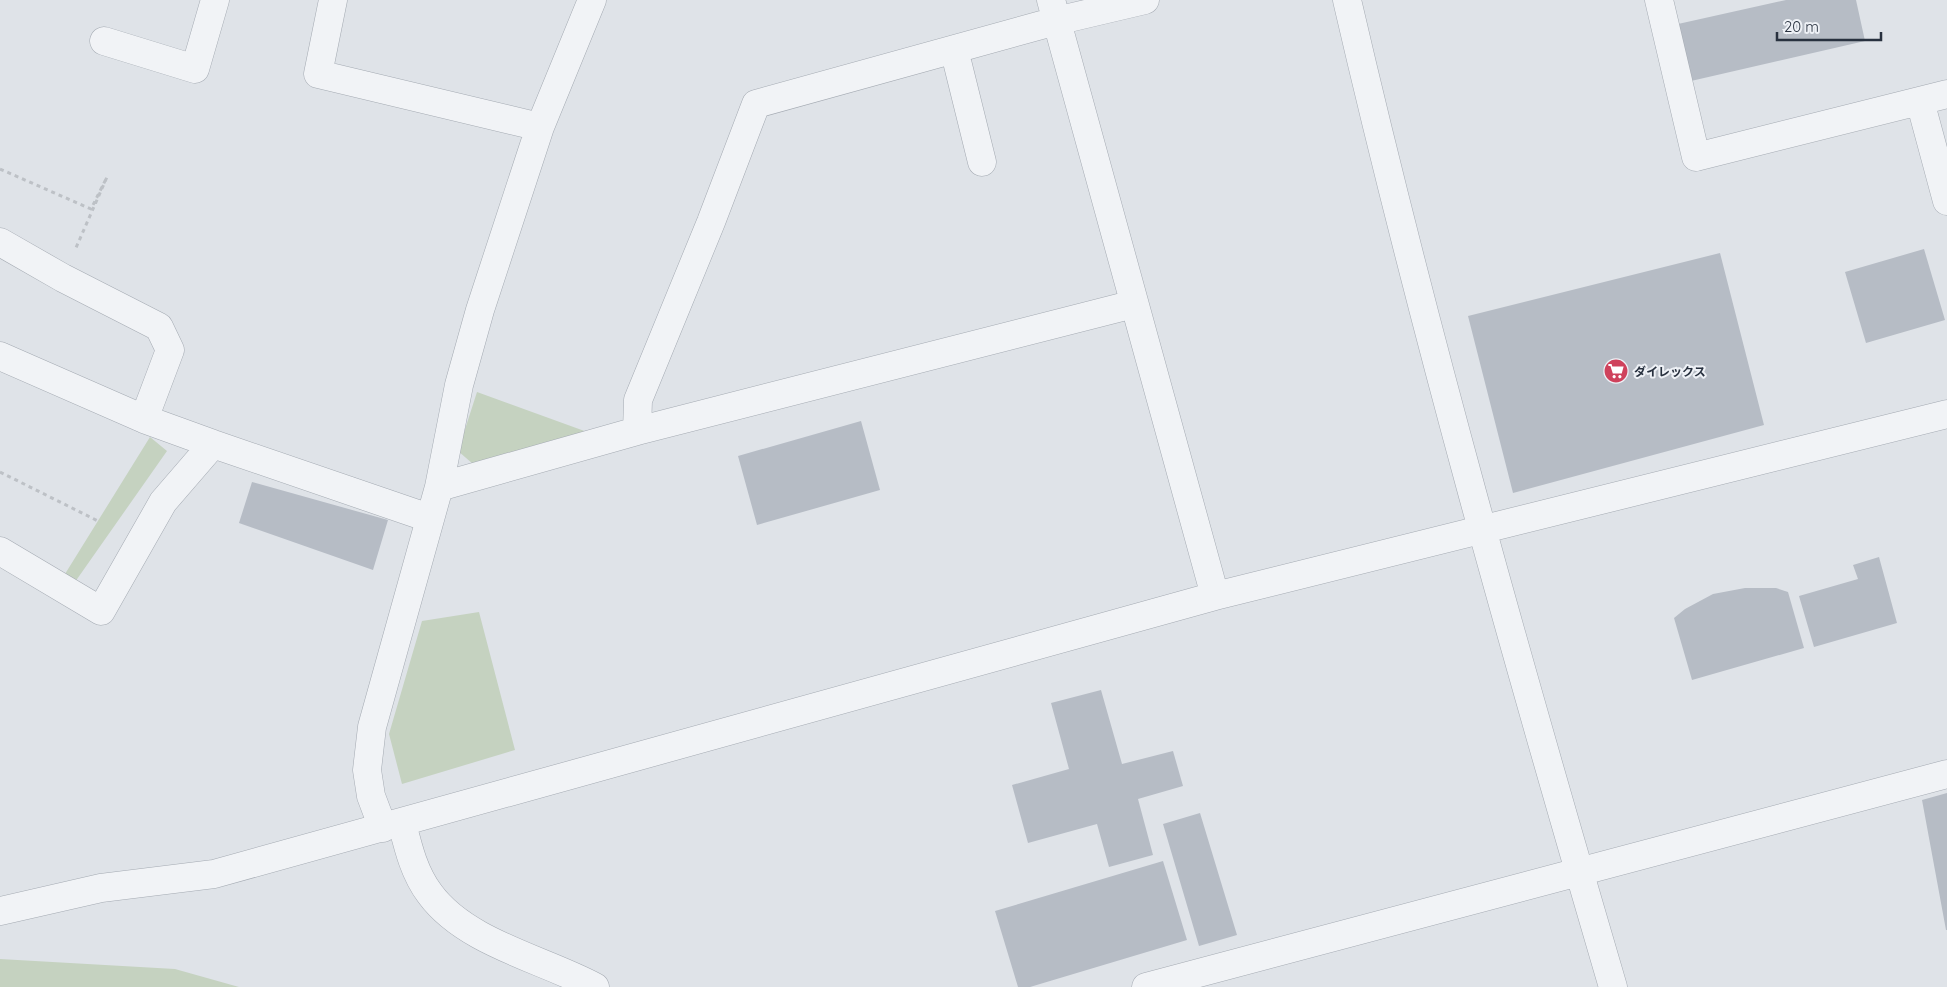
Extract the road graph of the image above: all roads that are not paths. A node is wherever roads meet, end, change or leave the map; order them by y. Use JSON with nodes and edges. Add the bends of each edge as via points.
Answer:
{"nodes":[{"id":1,"x":215,"y":0,"type":"edge"},
{"id":2,"x":333,"y":0,"type":"edge"},
{"id":3,"x":592,"y":0,"type":"edge"},
{"id":4,"x":1145,"y":0,"type":"edge"},
{"id":5,"x":1348,"y":0,"type":"edge"},
{"id":6,"x":1658,"y":0,"type":"edge"},
{"id":7,"x":1054,"y":10,"type":"edge"},
{"id":8,"x":104,"y":41,"type":"dead end"},
{"id":9,"x":954,"y":49,"type":"junction"},
{"id":10,"x":1947,"y":94,"type":"edge"},
{"id":11,"x":1920,"y":101,"type":"junction"},
{"id":12,"x":540,"y":127,"type":"junction"},
{"id":13,"x":982,"y":162,"type":"dead end"},
{"id":14,"x":1947,"y":201,"type":"edge"},
{"id":15,"x":0,"y":242,"type":"edge"},
{"id":16,"x":1134,"y":304,"type":"junction"},
{"id":17,"x":0,"y":356,"type":"edge"},
{"id":18,"x":1947,"y":414,"type":"edge"},
{"id":19,"x":144,"y":419,"type":"junction"},
{"id":20,"x":637,"y":431,"type":"junction"},
{"id":21,"x":213,"y":444,"type":"junction"},
{"id":22,"x":439,"y":487,"type":"junction"},
{"id":23,"x":429,"y":518,"type":"junction"},
{"id":24,"x":1483,"y":530,"type":"junction"},
{"id":25,"x":0,"y":550,"type":"edge"},
{"id":26,"x":1215,"y":596,"type":"junction"},
{"id":27,"x":1947,"y":774,"type":"edge"},
{"id":28,"x":393,"y":825,"type":"junction"},
{"id":29,"x":1580,"y":873,"type":"junction"},
{"id":30,"x":0,"y":897,"type":"edge"},
{"id":31,"x":32,"y":904,"type":"junction"},
{"id":32,"x":0,"y":911,"type":"edge"},
{"id":33,"x":595,"y":987,"type":"edge"},
{"id":34,"x":1146,"y":987,"type":"edge"},
{"id":35,"x":1614,"y":987,"type":"edge"}],
"edges":[{"from":1,"to":8,"type":"street","via":[[195,69]]},
{"from":2,"to":12,"type":"street","via":[[318,74]]},
{"from":3,"to":12,"type":"street"},
{"from":4,"to":7,"type":"street"},
{"from":5,"to":24,"type":"street","via":[[1380,142]]},
{"from":6,"to":11,"type":"street","via":[[1696,158]]},
{"from":7,"to":9,"type":"street"},
{"from":7,"to":16,"type":"street"},
{"from":9,"to":13,"type":"street"},
{"from":9,"to":20,"type":"street","via":[[756,104],[712,222],[638,400]]},
{"from":10,"to":11,"type":"street"},
{"from":11,"to":14,"type":"street"},
{"from":12,"to":22,"type":"street","via":[[475,329],[457,394]]},
{"from":15,"to":19,"type":"street","via":[[159,327],[170,350]]},
{"from":16,"to":20,"type":"street"},
{"from":16,"to":26,"type":"street"},
{"from":17,"to":19,"type":"street"},
{"from":18,"to":24,"type":"street"},
{"from":19,"to":21,"type":"street"},
{"from":20,"to":22,"type":"street"},
{"from":21,"to":23,"type":"street"},
{"from":21,"to":25,"type":"street","via":[[162,502],[101,611]]},
{"from":22,"to":23,"type":"street"},
{"from":23,"to":28,"type":"street","via":[[372,727],[367,770],[371,796]]},
{"from":24,"to":26,"type":"street"},
{"from":24,"to":29,"type":"street"},
{"from":26,"to":28,"type":"street"},
{"from":27,"to":29,"type":"street"},
{"from":28,"to":31,"type":"street","via":[[214,874],[101,888]]},
{"from":28,"to":33,"type":"street","via":[[430,894],[456,921],[500,945]]},
{"from":29,"to":34,"type":"street"},
{"from":29,"to":35,"type":"street"},
{"from":30,"to":31,"type":"street"},
{"from":31,"to":32,"type":"street"}]}
